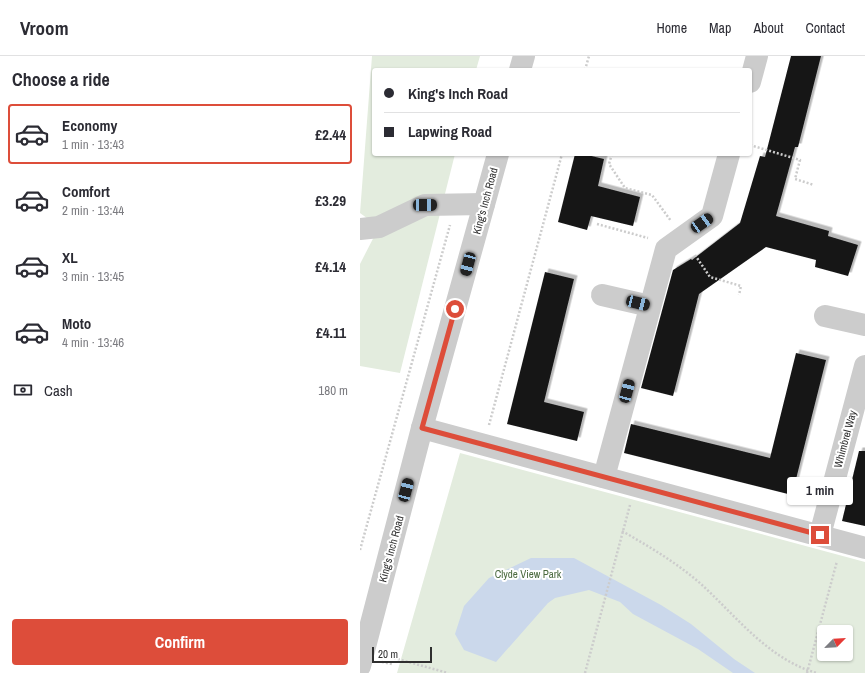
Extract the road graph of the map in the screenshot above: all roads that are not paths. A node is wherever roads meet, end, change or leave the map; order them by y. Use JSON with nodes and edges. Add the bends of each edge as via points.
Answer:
{"nodes":[{"id":1,"x":524,"y":56,"type":"edge"},
{"id":2,"x":757,"y":56,"type":"edge"},
{"id":3,"x":521,"y":68,"type":"edge"},
{"id":4,"x":752,"y":75,"type":"edge"},
{"id":5,"x":497,"y":156,"type":"edge"},
{"id":6,"x":728,"y":156,"type":"edge"},
{"id":7,"x":484,"y":204,"type":"junction"},
{"id":8,"x":360,"y":229,"type":"edge"},
{"id":9,"x":602,"y":295,"type":"dead end"},
{"id":10,"x":650,"y":306,"type":"junction"},
{"id":11,"x":825,"y":316,"type":"dead end"},
{"id":12,"x":865,"y":325,"type":"edge"},
{"id":13,"x":865,"y":366,"type":"edge"},
{"id":14,"x":422,"y":428,"type":"junction"},
{"id":15,"x":604,"y":477,"type":"junction"},
{"id":16,"x":820,"y":535,"type":"junction"},
{"id":17,"x":865,"y":548,"type":"edge"},
{"id":18,"x":360,"y":666,"type":"edge"}],
"edges":[{"from":1,"to":3,"type":"street"},
{"from":2,"to":4,"type":"street"},
{"from":5,"to":7,"type":"street","name":"King's Inch Road"},
{"from":6,"to":10,"type":"street","via":[[712,216],[666,249]]},
{"from":7,"to":8,"type":"street","via":[[425,205],[379,227]]},
{"from":7,"to":14,"type":"street","name":"King's Inch Road"},
{"from":9,"to":10,"type":"street"},
{"from":10,"to":15,"type":"street"},
{"from":11,"to":12,"type":"street"},
{"from":13,"to":16,"type":"street","name":"Whimbrel Way"},
{"from":14,"to":15,"type":"street"},
{"from":14,"to":18,"type":"street","name":"King's Inch Road"},
{"from":15,"to":16,"type":"street"},
{"from":16,"to":17,"type":"street"}]}
